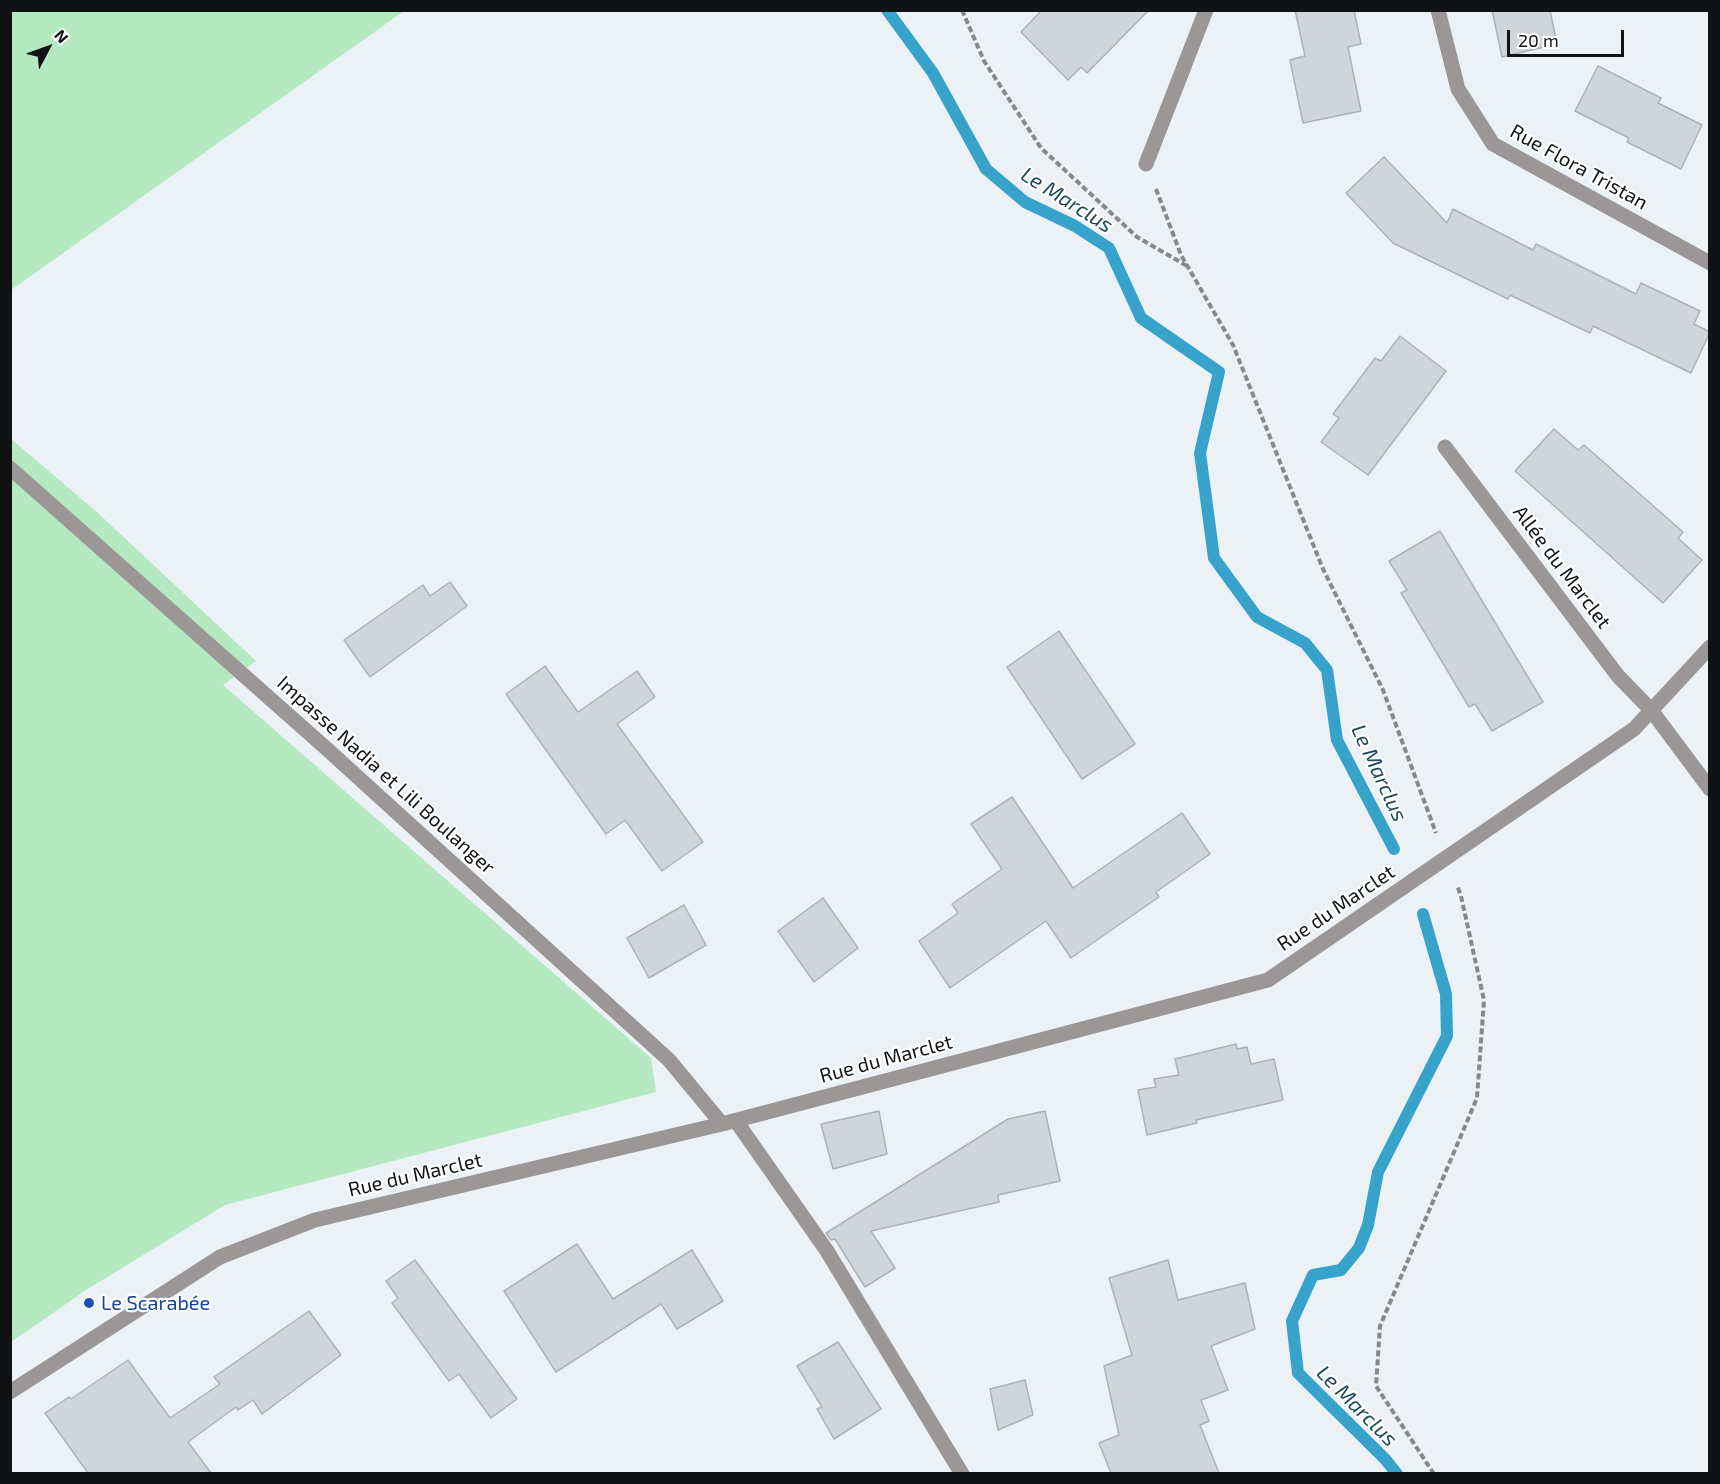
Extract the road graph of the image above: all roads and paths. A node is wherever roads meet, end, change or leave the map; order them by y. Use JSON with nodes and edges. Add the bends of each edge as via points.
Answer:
{"nodes":[{"id":1,"x":962,"y":10,"type":"edge"},
{"id":2,"x":1206,"y":10,"type":"edge"},
{"id":3,"x":1438,"y":10,"type":"edge"},
{"id":4,"x":1146,"y":164,"type":"joint"},
{"id":5,"x":1710,"y":263,"type":"edge"},
{"id":6,"x":1187,"y":266,"type":"junction"},
{"id":7,"x":1445,"y":447,"type":"dead end"},
{"id":8,"x":10,"y":468,"type":"edge"},
{"id":9,"x":1710,"y":646,"type":"edge"},
{"id":10,"x":1651,"y":710,"type":"junction"},
{"id":11,"x":1710,"y":789,"type":"edge"},
{"id":12,"x":1445,"y":858,"type":"junction"},
{"id":13,"x":729,"y":1122,"type":"junction"},
{"id":14,"x":10,"y":1392,"type":"edge"},
{"id":15,"x":962,"y":1473,"type":"edge"},
{"id":16,"x":1434,"y":1473,"type":"edge"}],
"edges":[{"from":1,"to":6,"type":"path","via":[[984,61],[1041,148],[1137,237]]},
{"from":2,"to":4,"type":"street"},
{"from":3,"to":5,"type":"street","name":"Rue Flora Tristan","via":[[1458,89],[1493,144]]},
{"from":4,"to":6,"type":"path"},
{"from":6,"to":12,"type":"path","via":[[1233,345],[1323,568],[1383,690]]},
{"from":7,"to":10,"type":"street","name":"Allée du Marclet","via":[[1618,676]]},
{"from":8,"to":13,"type":"street","name":"Impasse Nadia et Lili Boulanger","via":[[669,1060]]},
{"from":9,"to":10,"type":"street","name":"Rue du Marclet"},
{"from":10,"to":11,"type":"street","name":"Allée du Marclet"},
{"from":10,"to":12,"type":"street","name":"Rue du Marclet","via":[[1634,729]]},
{"from":12,"to":13,"type":"street","name":"Rue du Marclet","via":[[1268,980]]},
{"from":12,"to":16,"type":"path","via":[[1461,896],[1484,1000],[1477,1098],[1380,1326],[1376,1386]]},
{"from":13,"to":14,"type":"street","name":"Rue du Marclet","via":[[315,1220],[220,1257]]},
{"from":13,"to":15,"type":"street","name":"Impasse Nadia et Lili Boulanger","via":[[827,1251]]}]}
